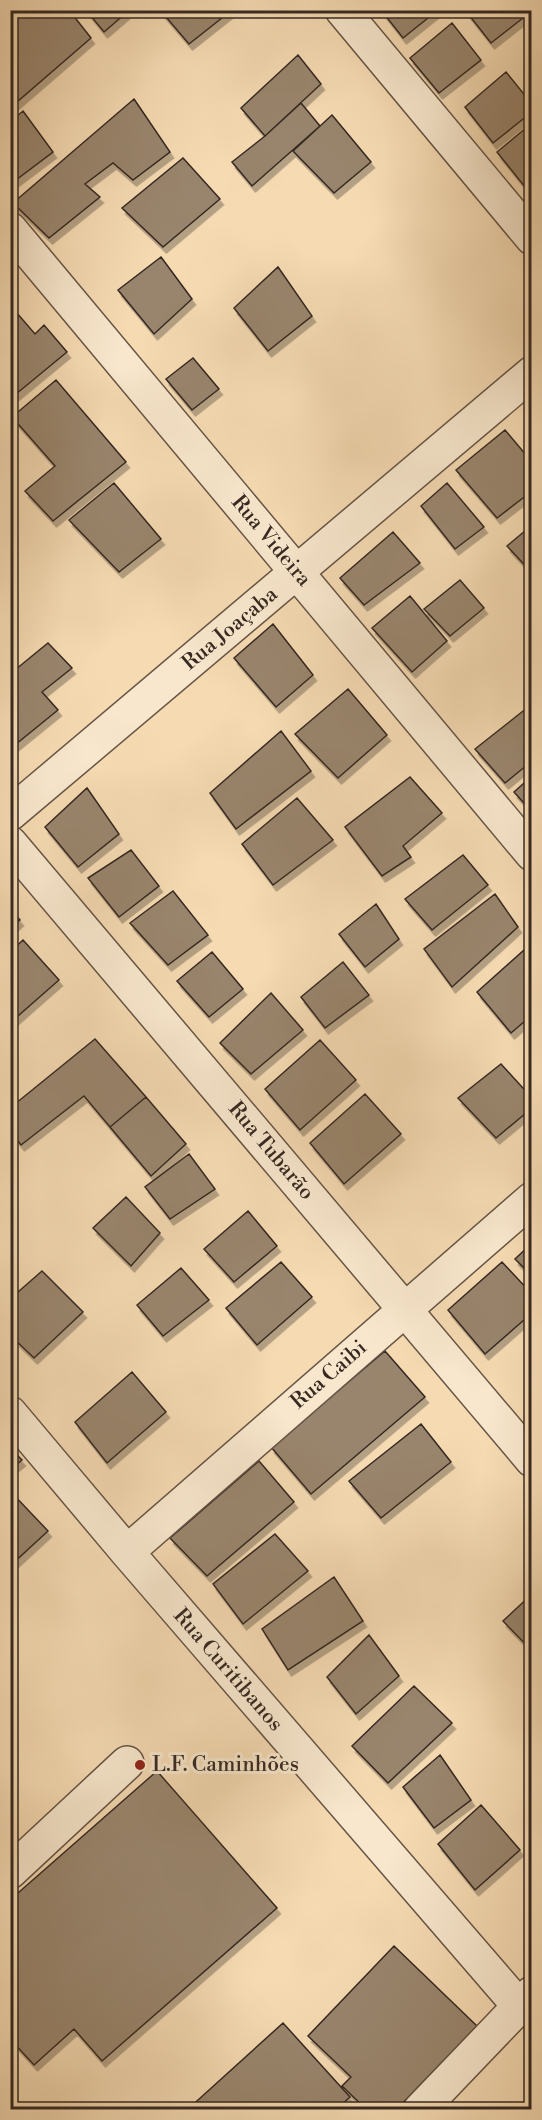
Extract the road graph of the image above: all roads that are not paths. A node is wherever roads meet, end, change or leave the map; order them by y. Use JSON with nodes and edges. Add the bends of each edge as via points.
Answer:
{"nodes":[{"id":1,"x":342,"y":10,"type":"edge"},
{"id":2,"x":10,"y":229,"type":"edge"},
{"id":3,"x":531,"y":238,"type":"edge"},
{"id":4,"x":531,"y":373,"type":"edge"},
{"id":5,"x":297,"y":572,"type":"junction"},
{"id":6,"x":10,"y":814,"type":"edge"},
{"id":7,"x":10,"y":843,"type":"edge"},
{"id":8,"x":531,"y":854,"type":"edge"},
{"id":9,"x":531,"y":1199,"type":"edge"},
{"id":10,"x":405,"y":1310,"type":"junction"},
{"id":11,"x":10,"y":1413,"type":"edge"},
{"id":12,"x":531,"y":1460,"type":"edge"},
{"id":13,"x":127,"y":1552,"type":"junction"},
{"id":14,"x":127,"y":1763,"type":"dead end"},
{"id":15,"x":10,"y":1872,"type":"edge"},
{"id":16,"x":525,"y":2000,"type":"edge"},
{"id":17,"x":420,"y":2109,"type":"edge"}],
"edges":[{"from":1,"to":3,"type":"street"},
{"from":2,"to":5,"type":"street","name":"Rua Videira"},
{"from":4,"to":5,"type":"street","name":"Rua Joaçaba"},
{"from":5,"to":6,"type":"street","name":"Rua Joaçaba"},
{"from":5,"to":8,"type":"street","name":"Rua Videira"},
{"from":7,"to":10,"type":"street","name":"Rua Tubarão"},
{"from":9,"to":10,"type":"street","name":"Rua Caibi"},
{"from":10,"to":12,"type":"street","name":"Rua Tubarão"},
{"from":10,"to":13,"type":"street","name":"Rua Caibi"},
{"from":11,"to":13,"type":"street","name":"Rua Curitibanos"},
{"from":13,"to":16,"type":"street","name":"Rua Curitibanos"},
{"from":14,"to":15,"type":"street"},
{"from":16,"to":17,"type":"street"}]}
